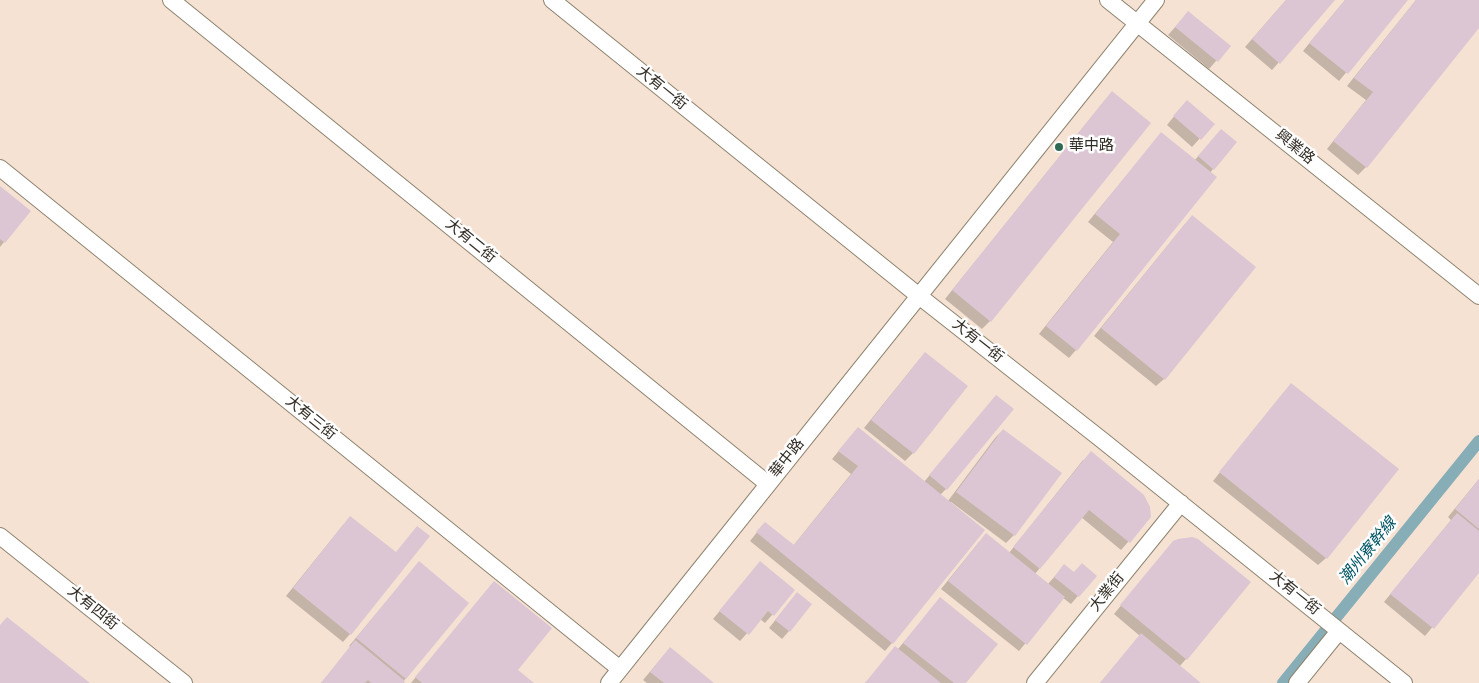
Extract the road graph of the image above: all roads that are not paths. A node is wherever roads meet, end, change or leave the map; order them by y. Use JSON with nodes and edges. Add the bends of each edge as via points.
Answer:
{"nodes":[{"id":1,"x":171,"y":0,"type":"edge"},
{"id":2,"x":552,"y":0,"type":"edge"},
{"id":3,"x":1108,"y":0,"type":"edge"},
{"id":4,"x":1156,"y":0,"type":"edge"},
{"id":5,"x":1137,"y":23,"type":"junction"},
{"id":6,"x":0,"y":168,"type":"edge"},
{"id":7,"x":919,"y":296,"type":"junction"},
{"id":8,"x":1479,"y":296,"type":"edge"},
{"id":9,"x":768,"y":484,"type":"junction"},
{"id":10,"x":1181,"y":503,"type":"junction"},
{"id":11,"x":0,"y":536,"type":"edge"},
{"id":12,"x":1339,"y":631,"type":"junction"},
{"id":13,"x":620,"y":669,"type":"junction"},
{"id":14,"x":184,"y":683,"type":"edge"},
{"id":15,"x":609,"y":683,"type":"edge"},
{"id":16,"x":1035,"y":683,"type":"edge"},
{"id":17,"x":1297,"y":683,"type":"edge"},
{"id":18,"x":1404,"y":683,"type":"edge"}],
"edges":[{"from":1,"to":9,"type":"street","name":"大有二街"},
{"from":2,"to":7,"type":"street","name":"大有一街"},
{"from":3,"to":5,"type":"street","name":"興業路"},
{"from":4,"to":5,"type":"street","name":"華中路"},
{"from":5,"to":7,"type":"street","name":"華中路"},
{"from":5,"to":8,"type":"street","name":"興業路"},
{"from":6,"to":13,"type":"street","name":"大有三街"},
{"from":7,"to":9,"type":"street","name":"華中路"},
{"from":7,"to":10,"type":"street","name":"大有一街"},
{"from":9,"to":13,"type":"street","name":"華中路"},
{"from":10,"to":12,"type":"street","name":"大有一街"},
{"from":10,"to":16,"type":"street","name":"大業街"},
{"from":11,"to":14,"type":"street","name":"大有四街"},
{"from":12,"to":17,"type":"street"},
{"from":12,"to":18,"type":"street","name":"大有一街"},
{"from":13,"to":15,"type":"street","name":"華中路"}]}
